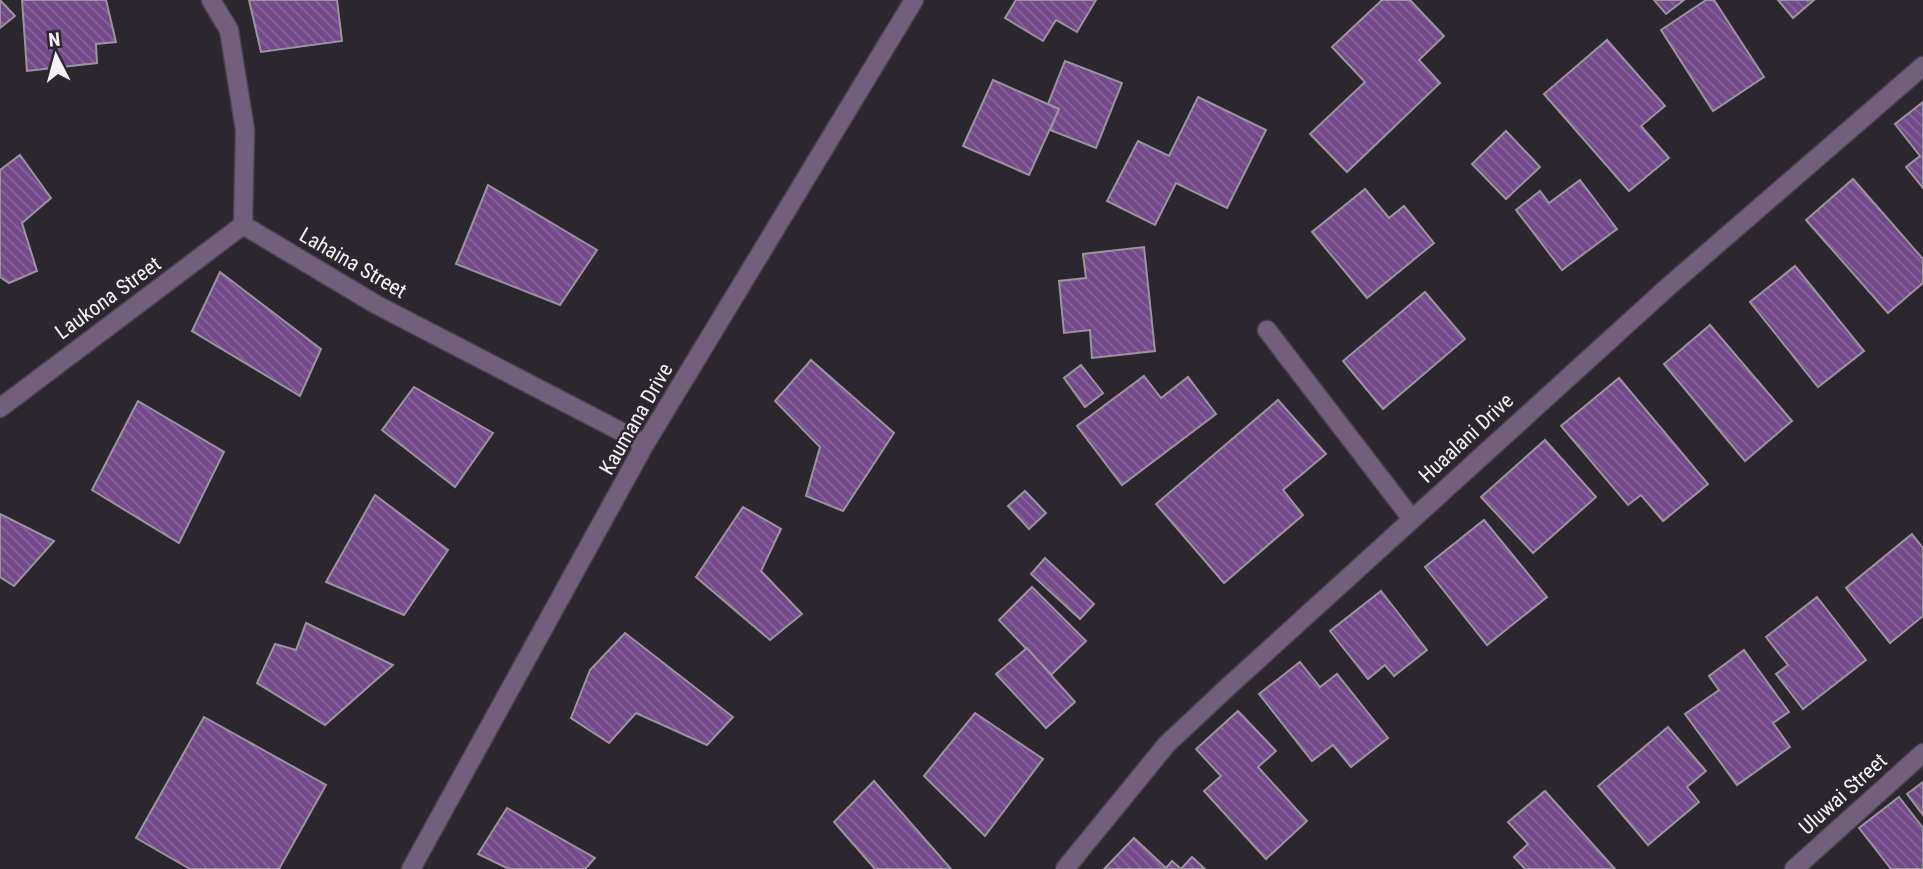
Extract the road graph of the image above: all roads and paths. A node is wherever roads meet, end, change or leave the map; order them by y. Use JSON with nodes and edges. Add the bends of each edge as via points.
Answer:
{"nodes":[{"id":1,"x":211,"y":0,"type":"edge"},
{"id":2,"x":914,"y":0,"type":"edge"},
{"id":3,"x":1923,"y":66,"type":"edge"},
{"id":4,"x":243,"y":225,"type":"junction"},
{"id":5,"x":1267,"y":331,"type":"dead end"},
{"id":6,"x":0,"y":408,"type":"edge"},
{"id":7,"x":645,"y":444,"type":"junction"},
{"id":8,"x":1412,"y":519,"type":"junction"},
{"id":9,"x":1923,"y":752,"type":"edge"},
{"id":10,"x":411,"y":869,"type":"edge"},
{"id":11,"x":1066,"y":869,"type":"edge"},
{"id":12,"x":1794,"y":869,"type":"edge"}],
"edges":[{"from":1,"to":4,"type":"street","via":[[229,30],[245,130]]},
{"from":2,"to":7,"type":"street","name":"Kaumana Drive"},
{"from":3,"to":8,"type":"street","name":"Huaalani Drive","via":[[1669,286]]},
{"from":4,"to":6,"type":"street","name":"Laukona Street"},
{"from":4,"to":7,"type":"street","name":"Lahaina Street","via":[[377,305]]},
{"from":5,"to":8,"type":"street"},
{"from":7,"to":10,"type":"street","name":"Kaumana Drive"},
{"from":8,"to":11,"type":"street","name":"Huaalani Drive","via":[[1167,744]]},
{"from":9,"to":12,"type":"street","name":"Uluwai Street"}]}
